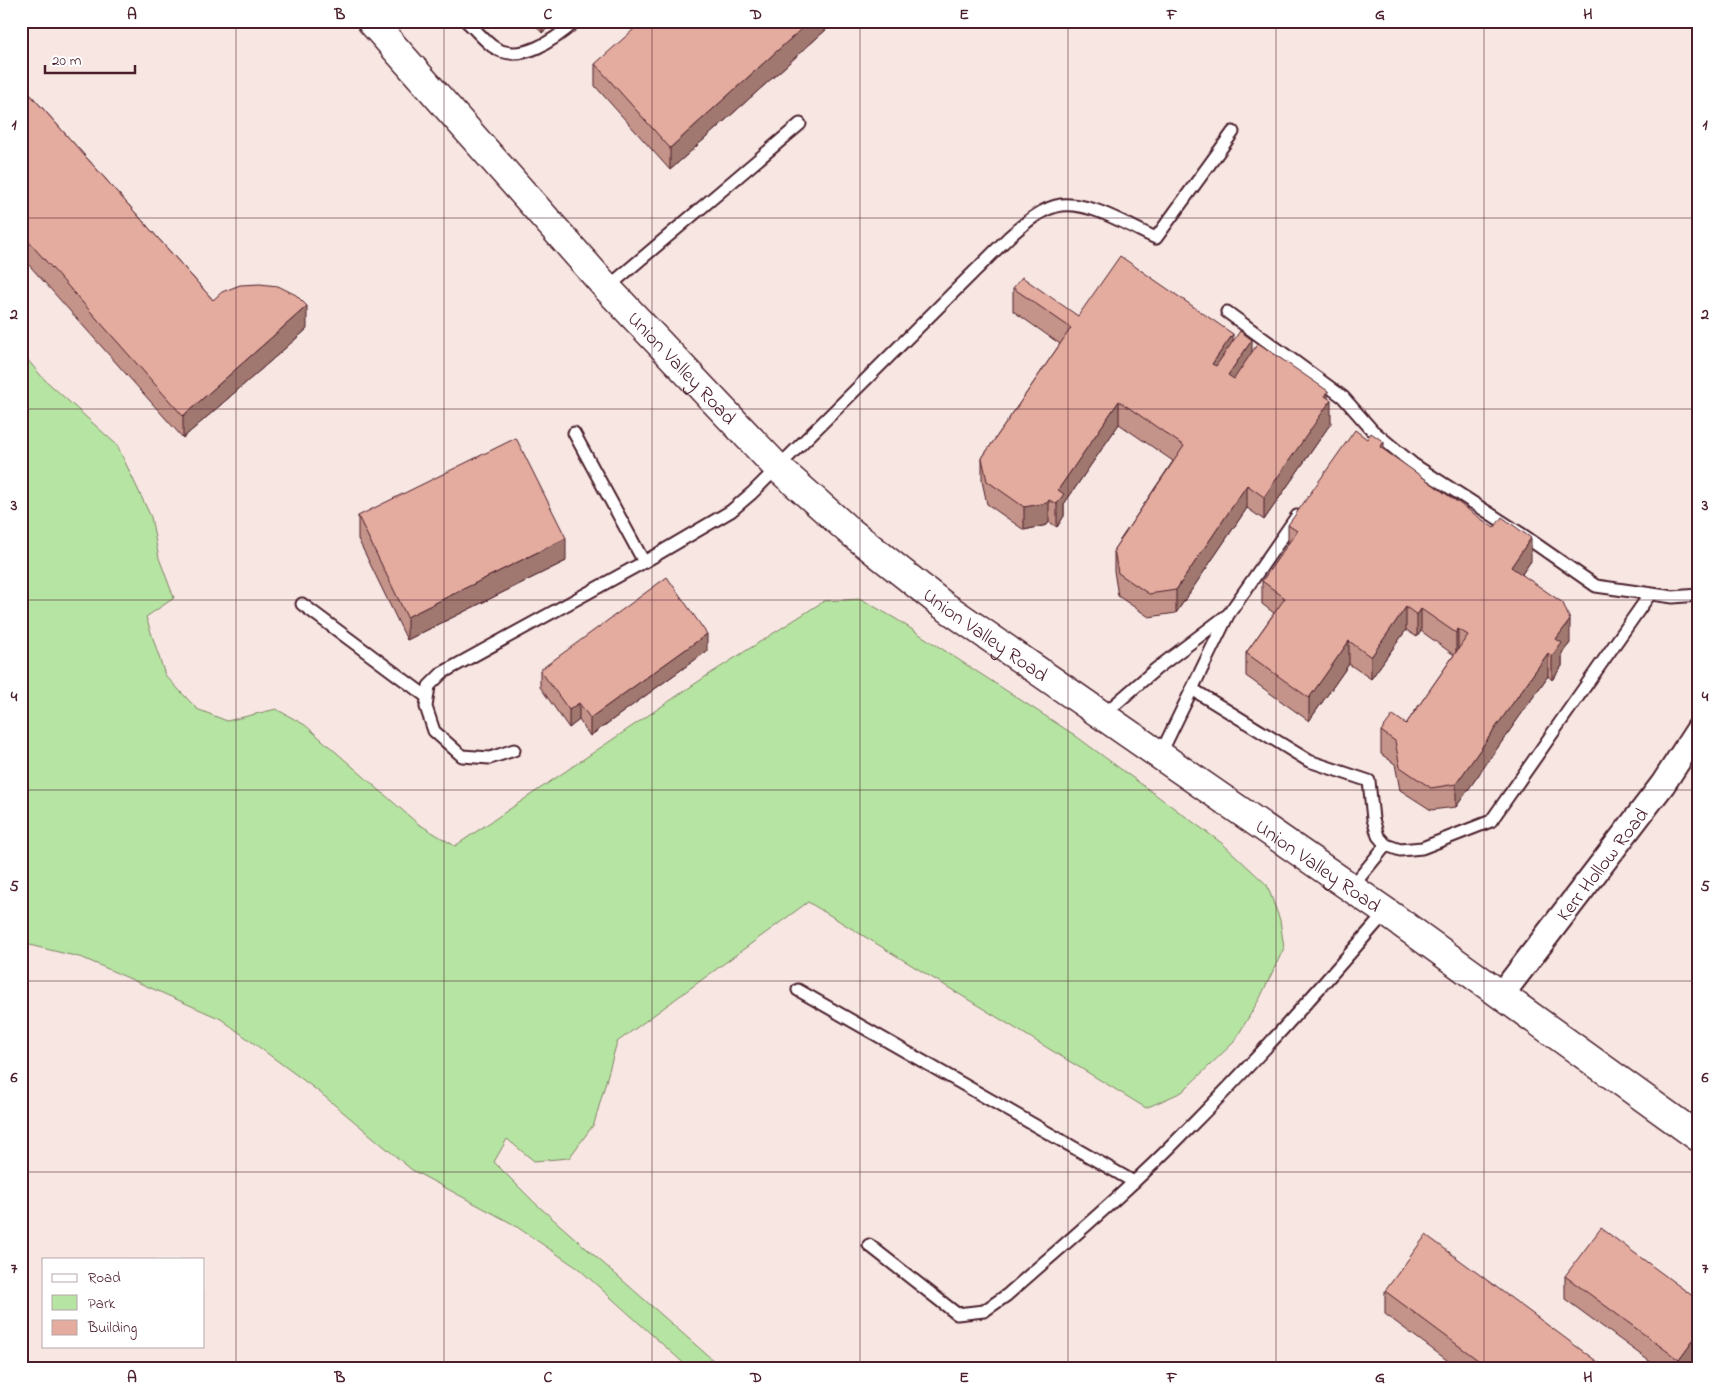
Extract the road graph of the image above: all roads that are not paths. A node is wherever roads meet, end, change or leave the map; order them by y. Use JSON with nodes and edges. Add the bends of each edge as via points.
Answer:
{"nodes":[{"id":1,"x":371,"y":21,"type":"edge"},
{"id":2,"x":466,"y":21,"type":"edge"},
{"id":3,"x":576,"y":21,"type":"edge"},
{"id":4,"x":800,"y":124,"type":"dead end"},
{"id":5,"x":1233,"y":132,"type":"dead end"},
{"id":6,"x":607,"y":288,"type":"junction"},
{"id":7,"x":1227,"y":312,"type":"dead end"},
{"id":8,"x":574,"y":433,"type":"dead end"},
{"id":9,"x":777,"y":467,"type":"junction"},
{"id":10,"x":1301,"y":509,"type":"edge"},
{"id":11,"x":644,"y":562,"type":"junction"},
{"id":12,"x":1650,"y":594,"type":"junction"},
{"id":13,"x":1698,"y":595,"type":"edge"},
{"id":14,"x":302,"y":604,"type":"dead end"},
{"id":15,"x":1228,"y":615,"type":"junction"},
{"id":16,"x":1192,"y":689,"type":"junction"},
{"id":17,"x":427,"y":697,"type":"junction"},
{"id":18,"x":1102,"y":716,"type":"junction"},
{"id":19,"x":1698,"y":730,"type":"edge"},
{"id":20,"x":514,"y":750,"type":"dead end"},
{"id":21,"x":1160,"y":756,"type":"junction"},
{"id":22,"x":1386,"y":845,"type":"junction"},
{"id":23,"x":1351,"y":888,"type":"junction"},
{"id":24,"x":1386,"y":912,"type":"junction"},
{"id":25,"x":798,"y":990,"type":"dead end"},
{"id":26,"x":1502,"y":994,"type":"junction"},
{"id":27,"x":1698,"y":1137,"type":"edge"},
{"id":28,"x":1134,"y":1182,"type":"junction"},
{"id":29,"x":869,"y":1245,"type":"dead end"}],
"edges":[{"from":1,"to":6,"type":"street","name":"Union Valley Road"},
{"from":2,"to":3,"type":"lane","via":[[493,47],[508,53],[544,45]]},
{"from":4,"to":6,"type":"lane"},
{"from":5,"to":9,"type":"lane","via":[[1156,238],[1085,207],[1060,205],[1032,218]]},
{"from":6,"to":9,"type":"street","name":"Union Valley Road"},
{"from":7,"to":12,"type":"lane","via":[[1343,397],[1360,424],[1413,464],[1596,586]]},
{"from":8,"to":11,"type":"lane"},
{"from":9,"to":11,"type":"lane","via":[[731,511]]},
{"from":9,"to":18,"type":"street","name":"Union Valley Road","via":[[943,605]]},
{"from":10,"to":15,"type":"lane"},
{"from":11,"to":17,"type":"lane","via":[[442,673],[428,686]]},
{"from":12,"to":13,"type":"lane","via":[[1673,597]]},
{"from":12,"to":22,"type":"lane","via":[[1491,822],[1422,848],[1400,850]]},
{"from":14,"to":17,"type":"lane"},
{"from":15,"to":16,"type":"lane"},
{"from":15,"to":18,"type":"lane","via":[[1156,669]]},
{"from":16,"to":21,"type":"lane"},
{"from":16,"to":22,"type":"lane","via":[[1309,761],[1369,781],[1373,819],[1378,836]]},
{"from":17,"to":20,"type":"lane","via":[[426,707],[434,731],[462,756],[490,758]]},
{"from":18,"to":21,"type":"street","name":"Union Valley Road"},
{"from":19,"to":26,"type":"street","name":"Kerr Hollow Road","via":[[1663,784]]},
{"from":21,"to":23,"type":"street","name":"Union Valley Road"},
{"from":22,"to":23,"type":"lane"},
{"from":23,"to":24,"type":"street","name":"Union Valley Road"},
{"from":24,"to":26,"type":"street","name":"Union Valley Road"},
{"from":24,"to":28,"type":"lane","via":[[1239,1076]]},
{"from":25,"to":28,"type":"lane"},
{"from":26,"to":27,"type":"street","name":"Union Valley Road"},
{"from":28,"to":29,"type":"lane","via":[[1007,1295],[984,1311],[957,1314]]}]}
